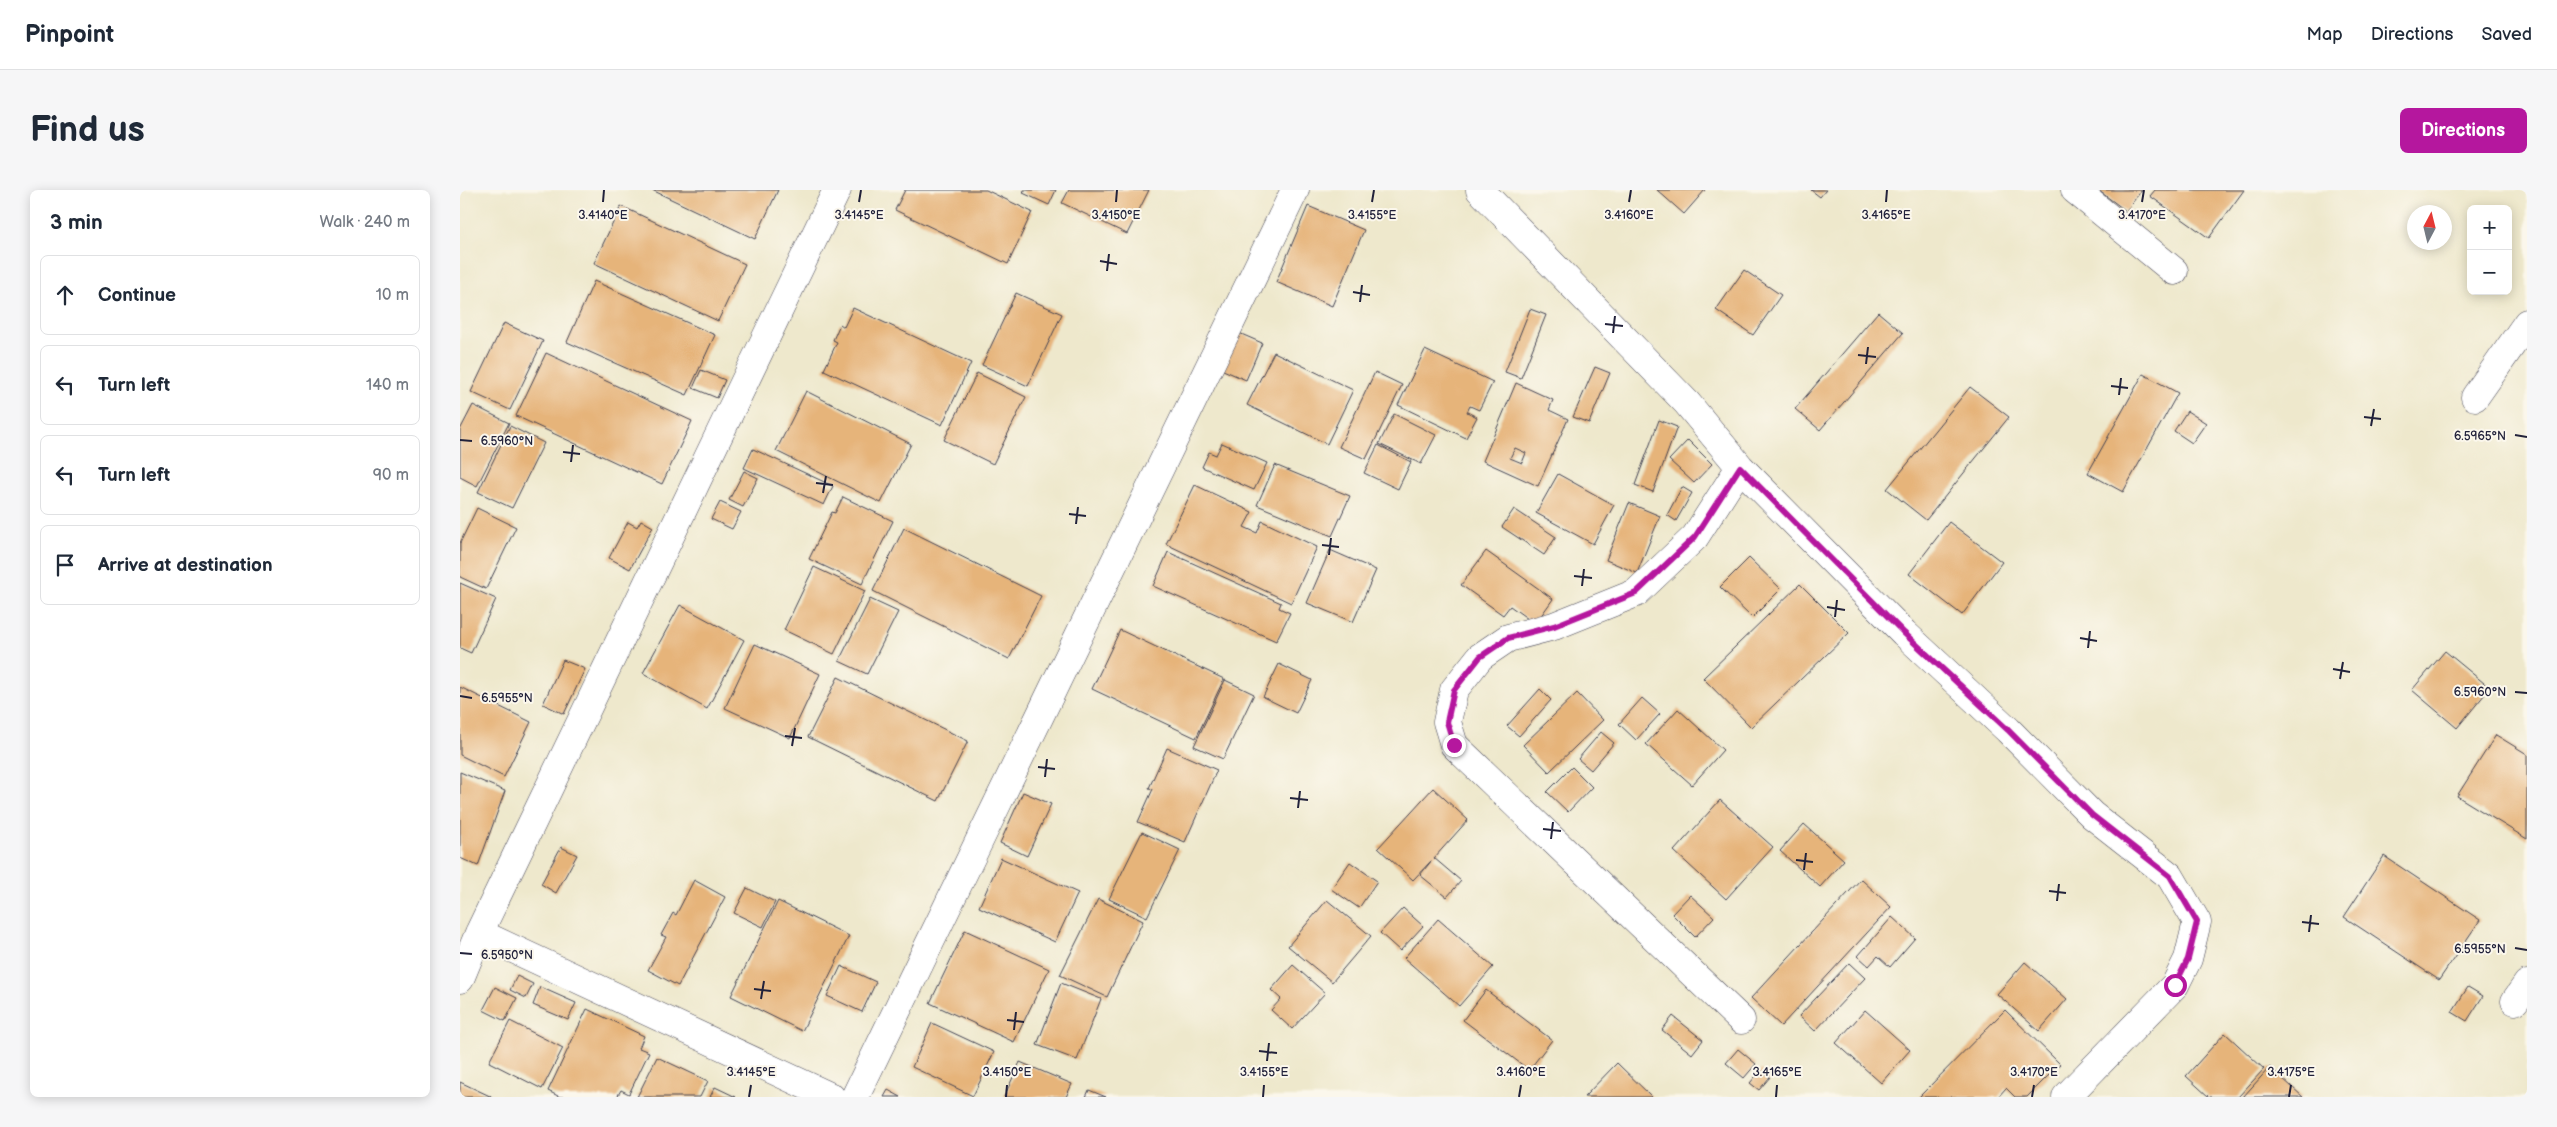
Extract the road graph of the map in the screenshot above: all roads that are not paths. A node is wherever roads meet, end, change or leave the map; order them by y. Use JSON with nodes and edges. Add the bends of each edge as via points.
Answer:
{"nodes":[{"id":1,"x":838,"y":190,"type":"edge"},
{"id":2,"x":1295,"y":190,"type":"edge"},
{"id":3,"x":1480,"y":190,"type":"edge"},
{"id":4,"x":2075,"y":190,"type":"edge"},
{"id":5,"x":2174,"y":271,"type":"dead end"},
{"id":6,"x":2527,"y":323,"type":"edge"},
{"id":7,"x":2475,"y":397,"type":"dead end"},
{"id":8,"x":1740,"y":467,"type":"junction"},
{"id":9,"x":479,"y":932,"type":"junction"},
{"id":10,"x":460,"y":979,"type":"edge"},
{"id":11,"x":1741,"y":1020,"type":"dead end"},
{"id":12,"x":830,"y":1097,"type":"edge"},
{"id":13,"x":855,"y":1097,"type":"edge"},
{"id":14,"x":2066,"y":1097,"type":"edge"}],
"edges":[{"from":1,"to":9,"type":"street"},
{"from":2,"to":13,"type":"street"},
{"from":3,"to":8,"type":"street","via":[[1687,403]]},
{"from":4,"to":5,"type":"street"},
{"from":6,"to":7,"type":"street"},
{"from":8,"to":11,"type":"street","via":[[1695,537],[1636,593],[1554,626],[1508,638],[1480,657],[1454,690],[1447,722],[1454,745]]},
{"from":8,"to":14,"type":"street","via":[[1904,633],[2008,730],[2092,815],[2170,876],[2197,922],[2188,959],[2175,985]]},
{"from":9,"to":10,"type":"street"},
{"from":9,"to":12,"type":"street"}]}
